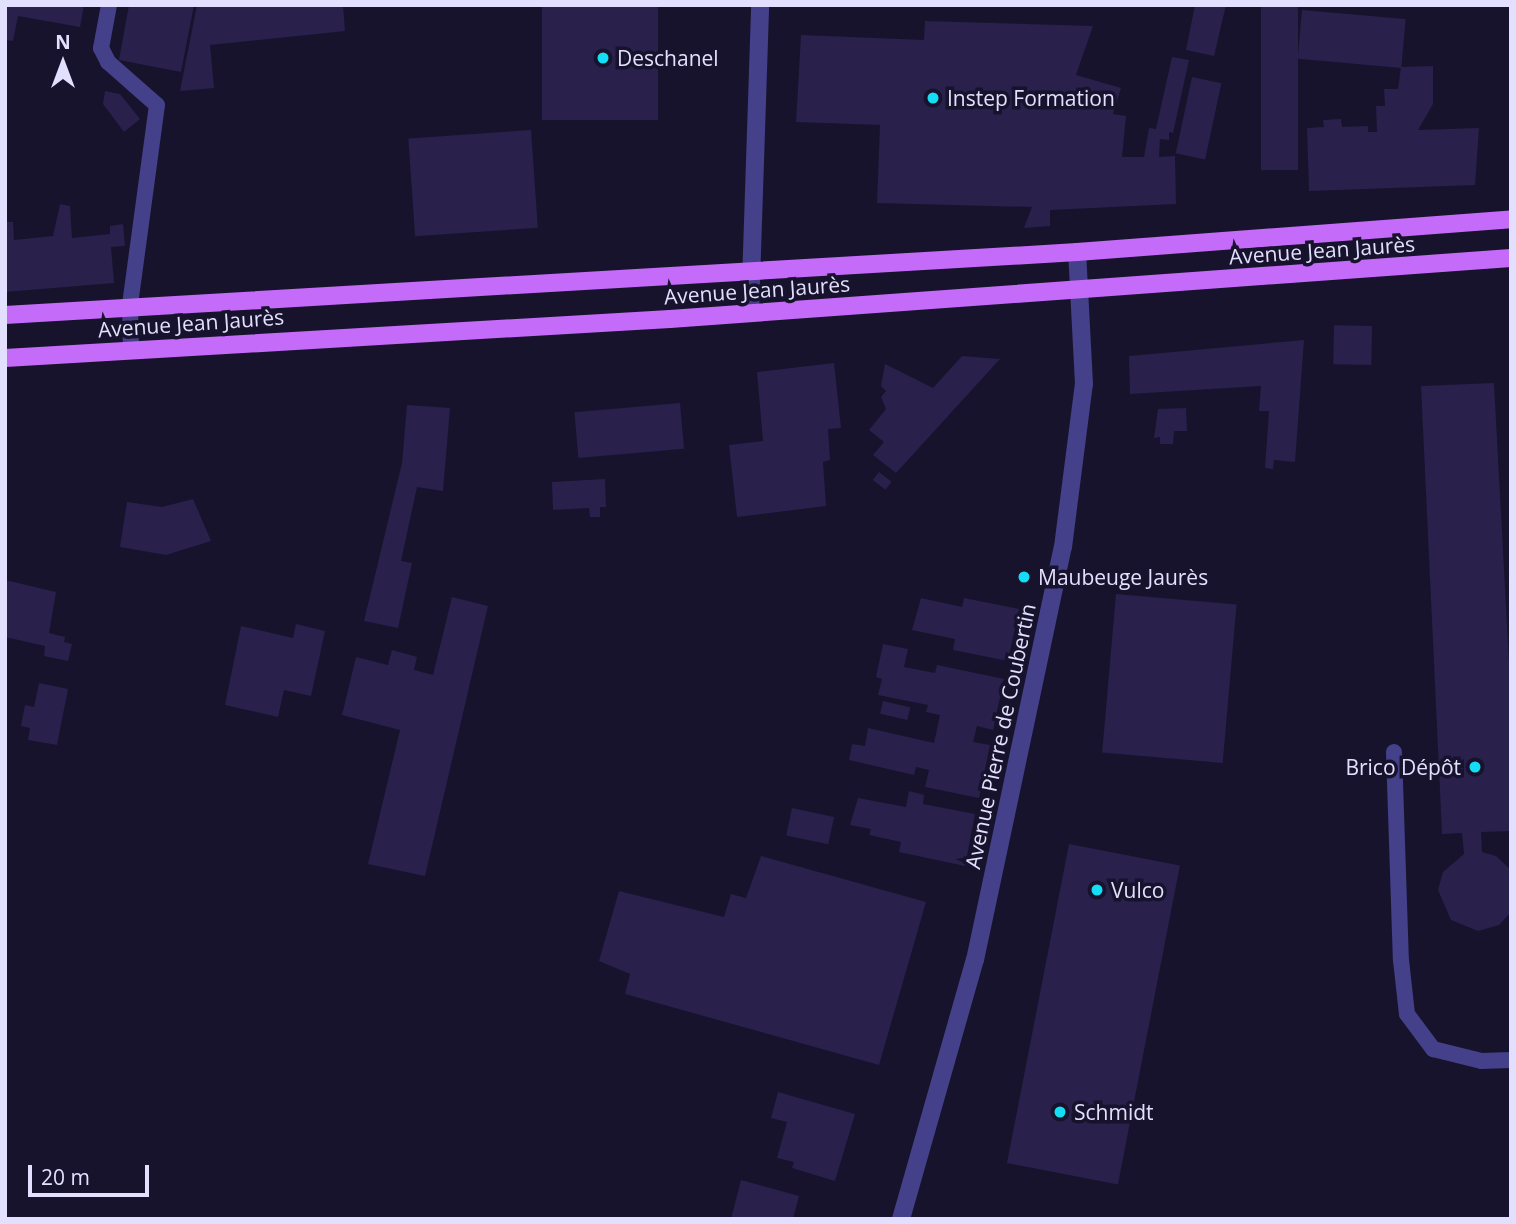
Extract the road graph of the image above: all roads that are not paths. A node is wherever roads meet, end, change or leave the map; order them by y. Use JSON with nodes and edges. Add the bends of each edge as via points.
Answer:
{"nodes":[{"id":1,"x":109,"y":5,"type":"edge"},
{"id":2,"x":760,"y":5,"type":"edge"},
{"id":3,"x":1511,"y":219,"type":"edge"},
{"id":4,"x":1077,"y":252,"type":"junction"},
{"id":5,"x":1511,"y":258,"type":"edge"},
{"id":6,"x":753,"y":272,"type":"junction"},
{"id":7,"x":1078,"y":291,"type":"junction"},
{"id":8,"x":130,"y":306,"type":"junction"},
{"id":9,"x":750,"y":312,"type":"junction"},
{"id":10,"x":5,"y":315,"type":"edge"},
{"id":11,"x":131,"y":350,"type":"junction"},
{"id":12,"x":5,"y":358,"type":"edge"},
{"id":13,"x":1394,"y":752,"type":"dead end"},
{"id":14,"x":1511,"y":1060,"type":"edge"},
{"id":15,"x":901,"y":1219,"type":"edge"}],
"edges":[{"from":1,"to":8,"type":"lane","via":[[101,48],[108,62],[157,105]]},
{"from":2,"to":6,"type":"street"},
{"from":3,"to":4,"type":"main road","name":"Avenue Jean Jaurès"},
{"from":4,"to":6,"type":"main road","name":"Avenue Jean Jaurès"},
{"from":4,"to":7,"type":"street","name":"Avenue Pierre de Coubertin"},
{"from":5,"to":7,"type":"main road","name":"Avenue Jean Jaurès"},
{"from":6,"to":8,"type":"main road","name":"Avenue Jean Jaurès"},
{"from":6,"to":9,"type":"street"},
{"from":7,"to":9,"type":"main road","name":"Avenue Jean Jaurès"},
{"from":7,"to":15,"type":"street","name":"Avenue Pierre de Coubertin","via":[[1084,384],[1063,547],[975,960]]},
{"from":8,"to":10,"type":"main road","name":"Avenue Jean Jaurès"},
{"from":8,"to":11,"type":"lane"},
{"from":9,"to":11,"type":"main road","name":"Avenue Jean Jaurès"},
{"from":11,"to":12,"type":"main road","name":"Avenue Jean Jaurès"},
{"from":13,"to":14,"type":"lane","via":[[1407,1014],[1433,1049],[1481,1061]]}]}
